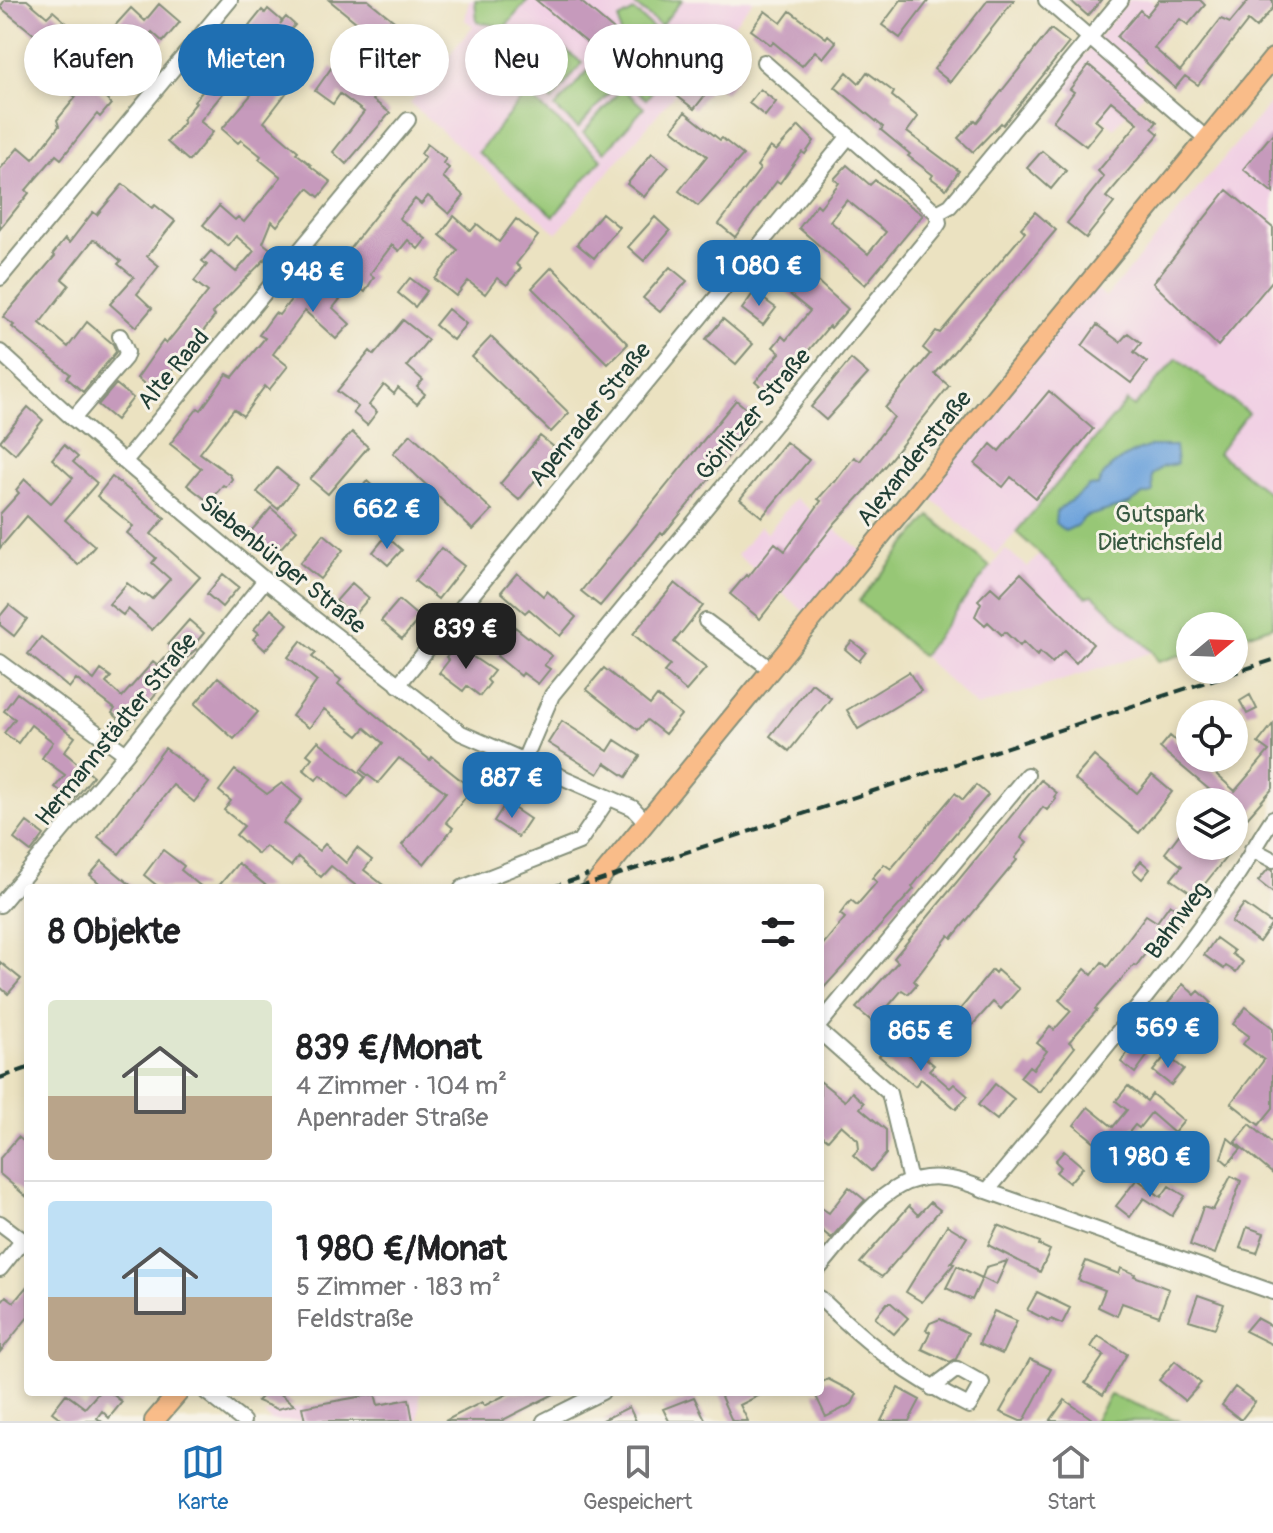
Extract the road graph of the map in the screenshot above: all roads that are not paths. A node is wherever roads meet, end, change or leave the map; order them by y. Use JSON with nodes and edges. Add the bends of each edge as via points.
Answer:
{"nodes":[{"id":1,"x":230,"y":0,"type":"edge"},
{"id":2,"x":1046,"y":0,"type":"edge"},
{"id":3,"x":1121,"y":0,"type":"edge"},
{"id":4,"x":1091,"y":37,"type":"junction"},
{"id":5,"x":1273,"y":58,"type":"edge"},
{"id":6,"x":764,"y":62,"type":"dead end"},
{"id":7,"x":408,"y":120,"type":"dead end"},
{"id":8,"x":849,"y":136,"type":"junction"},
{"id":9,"x":1208,"y":140,"type":"junction"},
{"id":10,"x":937,"y":213,"type":"junction"},
{"id":11,"x":0,"y":278,"type":"edge"},
{"id":12,"x":120,"y":336,"type":"dead end"},
{"id":13,"x":0,"y":352,"type":"edge"},
{"id":14,"x":73,"y":419,"type":"junction"},
{"id":15,"x":125,"y":461,"type":"junction"},
{"id":16,"x":265,"y":580,"type":"junction"},
{"id":17,"x":706,"y":621,"type":"dead end"},
{"id":18,"x":0,"y":662,"type":"edge"},
{"id":19,"x":772,"y":670,"type":"junction"},
{"id":20,"x":398,"y":685,"type":"junction"},
{"id":21,"x":126,"y":754,"type":"junction"},
{"id":22,"x":524,"y":760,"type":"junction"},
{"id":23,"x":1027,"y":775,"type":"dead end"},
{"id":24,"x":608,"y":799,"type":"junction"},
{"id":25,"x":1273,"y":818,"type":"edge"},
{"id":26,"x":645,"y":821,"type":"junction"},
{"id":27,"x":1252,"y":849,"type":"junction"},
{"id":28,"x":1273,"y":860,"type":"edge"},
{"id":29,"x":472,"y":884,"type":"edge"},
{"id":30,"x":595,"y":884,"type":"edge"},
{"id":31,"x":0,"y":905,"type":"edge"},
{"id":32,"x":824,"y":1019,"type":"edge"},
{"id":33,"x":824,"y":1036,"type":"edge"},
{"id":34,"x":910,"y":1181,"type":"junction"},
{"id":35,"x":987,"y":1191,"type":"junction"},
{"id":36,"x":0,"y":1223,"type":"edge"},
{"id":37,"x":24,"y":1241,"type":"edge"},
{"id":38,"x":24,"y":1244,"type":"edge"},
{"id":39,"x":824,"y":1262,"type":"edge"},
{"id":40,"x":0,"y":1269,"type":"edge"},
{"id":41,"x":1273,"y":1292,"type":"edge"},
{"id":42,"x":824,"y":1302,"type":"edge"},
{"id":43,"x":932,"y":1388,"type":"dead end"},
{"id":44,"x":176,"y":1396,"type":"edge"},
{"id":45,"x":211,"y":1396,"type":"edge"},
{"id":46,"x":594,"y":1396,"type":"edge"},
{"id":47,"x":154,"y":1421,"type":"edge"},
{"id":48,"x":243,"y":1421,"type":"edge"},
{"id":49,"x":544,"y":1421,"type":"edge"}],
"edges":[{"from":1,"to":11,"type":"street"},
{"from":2,"to":4,"type":"street"},
{"from":3,"to":4,"type":"street","name":"Görlitzer Straße"},
{"from":4,"to":9,"type":"street"},
{"from":4,"to":10,"type":"street","name":"Görlitzer Straße","via":[[950,206]]},
{"from":5,"to":9,"type":"main road","name":"Alexanderstraße"},
{"from":6,"to":8,"type":"street"},
{"from":7,"to":15,"type":"street","name":"Alte Raad"},
{"from":8,"to":10,"type":"street"},
{"from":8,"to":20,"type":"street","name":"Apenrader Straße"},
{"from":9,"to":19,"type":"main road","name":"Alexanderstraße"},
{"from":10,"to":22,"type":"street","name":"Görlitzer Straße","via":[[935,229],[552,695]]},
{"from":12,"to":14,"type":"street","via":[[125,358]]},
{"from":13,"to":14,"type":"street","name":"Siebenbürger Straße"},
{"from":14,"to":15,"type":"street","name":"Siebenbürger Straße"},
{"from":15,"to":16,"type":"street","name":"Siebenbürger Straße"},
{"from":16,"to":20,"type":"street","name":"Siebenbürger Straße"},
{"from":16,"to":21,"type":"street","name":"Hermannstädter Straße"},
{"from":17,"to":19,"type":"street"},
{"from":18,"to":21,"type":"street"},
{"from":19,"to":26,"type":"main road","name":"Alexanderstraße"},
{"from":20,"to":22,"type":"street","name":"Siebenbürger Straße","via":[[461,733]]},
{"from":21,"to":31,"type":"street","name":"Hermannstädter Straße"},
{"from":22,"to":24,"type":"street","name":"Siebenbürger Straße"},
{"from":23,"to":32,"type":"street"},
{"from":24,"to":26,"type":"street","name":"Siebenbürger Straße","via":[[633,808]]},
{"from":24,"to":29,"type":"street","via":[[579,842]]},
{"from":25,"to":27,"type":"street","name":"Bahnweg"},
{"from":26,"to":30,"type":"main road","name":"Alexanderstraße"},
{"from":27,"to":28,"type":"street"},
{"from":27,"to":35,"type":"street","name":"Bahnweg","via":[[1175,960]]},
{"from":33,"to":34,"type":"street","via":[[889,1093]]},
{"from":34,"to":35,"type":"street","via":[[960,1179]]},
{"from":34,"to":39,"type":"street","via":[[874,1203]]},
{"from":35,"to":41,"type":"street"},
{"from":36,"to":37,"type":"street"},
{"from":38,"to":40,"type":"street"},
{"from":42,"to":43,"type":"street","via":[[896,1365]]},
{"from":44,"to":47,"type":"main road"},
{"from":45,"to":48,"type":"street"},
{"from":46,"to":49,"type":"street"}]}
